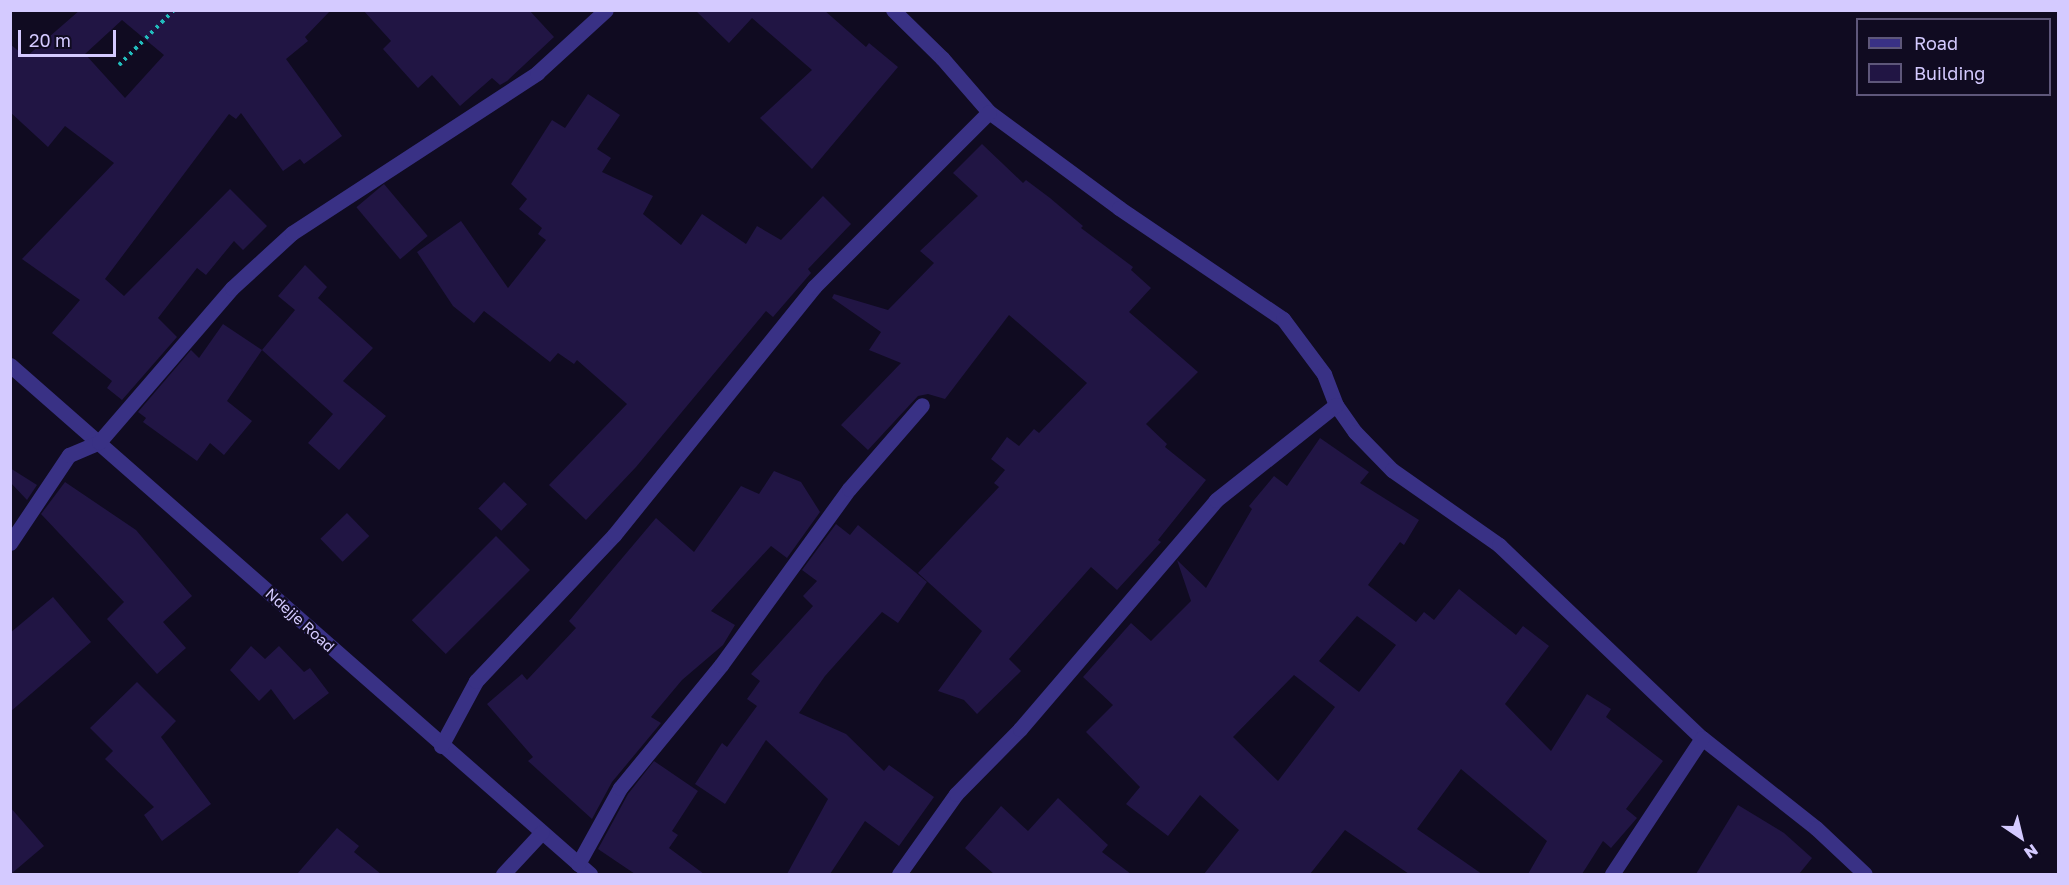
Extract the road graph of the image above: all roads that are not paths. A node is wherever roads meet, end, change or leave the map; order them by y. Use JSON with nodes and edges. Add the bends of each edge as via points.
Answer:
{"nodes":[{"id":1,"x":606,"y":10,"type":"edge"},
{"id":2,"x":893,"y":10,"type":"edge"},
{"id":3,"x":989,"y":112,"type":"junction"},
{"id":4,"x":10,"y":365,"type":"edge"},
{"id":5,"x":922,"y":405,"type":"dead end"},
{"id":6,"x":1336,"y":405,"type":"junction"},
{"id":7,"x":99,"y":442,"type":"junction"},
{"id":8,"x":10,"y":543,"type":"edge"},
{"id":9,"x":1702,"y":738,"type":"junction"},
{"id":10,"x":441,"y":746,"type":"junction"},
{"id":11,"x":542,"y":832,"type":"junction"},
{"id":12,"x":578,"y":864,"type":"junction"},
{"id":13,"x":503,"y":874,"type":"edge"},
{"id":14,"x":590,"y":874,"type":"edge"},
{"id":15,"x":899,"y":874,"type":"edge"},
{"id":16,"x":1612,"y":874,"type":"edge"},
{"id":17,"x":1865,"y":874,"type":"edge"}],
"edges":[{"from":1,"to":7,"type":"street","via":[[537,73],[292,233],[232,288]]},
{"from":2,"to":3,"type":"street"},
{"from":3,"to":6,"type":"street","via":[[1119,208],[1283,320],[1324,374]]},
{"from":3,"to":10,"type":"street","via":[[814,287],[614,535],[476,681]]},
{"from":4,"to":7,"type":"street","name":"Ndejje Road"},
{"from":5,"to":12,"type":"street","via":[[849,489],[721,665],[620,788]]},
{"from":6,"to":9,"type":"street","via":[[1355,432],[1392,470],[1499,545]]},
{"from":6,"to":15,"type":"street","via":[[1216,500],[1020,729],[956,794]]},
{"from":7,"to":8,"type":"street","via":[[69,455]]},
{"from":7,"to":10,"type":"street","name":"Ndejje Road"},
{"from":9,"to":16,"type":"street"},
{"from":9,"to":17,"type":"street","via":[[1816,828]]},
{"from":10,"to":11,"type":"street","name":"Ndejje Road"},
{"from":11,"to":12,"type":"street","name":"Ndejje Road"},
{"from":11,"to":13,"type":"street"},
{"from":12,"to":14,"type":"street","name":"Ndejje Road"}]}
